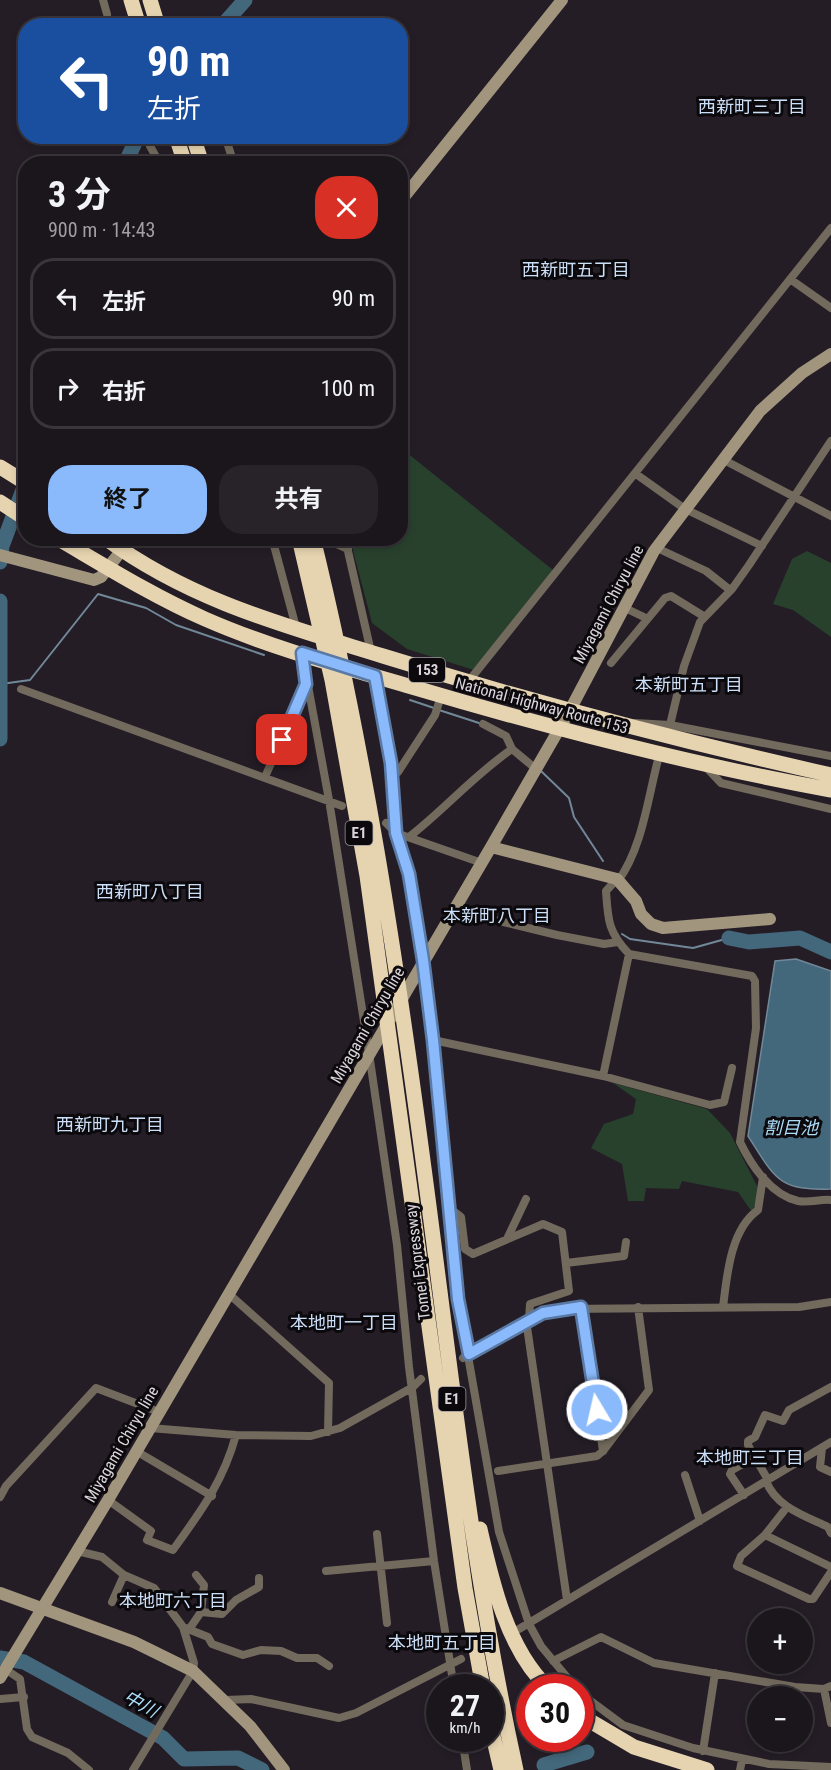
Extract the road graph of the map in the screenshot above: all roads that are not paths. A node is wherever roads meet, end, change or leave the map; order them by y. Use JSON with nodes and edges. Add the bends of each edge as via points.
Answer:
{"nodes":[{"id":1,"x":103,"y":0,"type":"edge"},
{"id":2,"x":132,"y":0,"type":"edge"},
{"id":3,"x":150,"y":0,"type":"edge"},
{"id":4,"x":562,"y":0,"type":"edge"},
{"id":5,"x":106,"y":14,"type":"dead end"},
{"id":6,"x":137,"y":18,"type":"edge"},
{"id":7,"x":156,"y":18,"type":"edge"},
{"id":8,"x":150,"y":146,"type":"dead end"},
{"id":9,"x":156,"y":156,"type":"edge"},
{"id":10,"x":408,"y":192,"type":"edge"},
{"id":11,"x":831,"y":228,"type":"edge"},
{"id":12,"x":790,"y":279,"type":"junction"},
{"id":13,"x":831,"y":308,"type":"edge"},
{"id":14,"x":831,"y":354,"type":"edge"},
{"id":15,"x":831,"y":441,"type":"edge"},
{"id":16,"x":722,"y":459,"type":"junction"},
{"id":17,"x":0,"y":467,"type":"edge"},
{"id":18,"x":636,"y":474,"type":"junction"},
{"id":19,"x":18,"y":478,"type":"edge"},
{"id":20,"x":794,"y":498,"type":"junction"},
{"id":21,"x":0,"y":502,"type":"edge"},
{"id":22,"x":686,"y":509,"type":"junction"},
{"id":23,"x":18,"y":514,"type":"edge"},
{"id":24,"x":831,"y":516,"type":"edge"},
{"id":25,"x":71,"y":546,"type":"edge"},
{"id":26,"x":126,"y":546,"type":"edge"},
{"id":27,"x":128,"y":546,"type":"edge"},
{"id":28,"x":274,"y":546,"type":"edge"},
{"id":29,"x":301,"y":546,"type":"edge"},
{"id":30,"x":315,"y":546,"type":"edge"},
{"id":31,"x":341,"y":546,"type":"edge"},
{"id":32,"x":347,"y":546,"type":"edge"},
{"id":33,"x":762,"y":546,"type":"junction"},
{"id":34,"x":657,"y":548,"type":"junction"},
{"id":35,"x":348,"y":549,"type":"junction"},
{"id":36,"x":0,"y":555,"type":"edge"},
{"id":37,"x":109,"y":568,"type":"junction"},
{"id":38,"x":730,"y":590,"type":"junction"},
{"id":39,"x":624,"y":608,"type":"junction"},
{"id":40,"x":705,"y":617,"type":"junction"},
{"id":41,"x":646,"y":618,"type":"junction"},
{"id":42,"x":297,"y":631,"type":"junction"},
{"id":43,"x":371,"y":652,"type":"junction"},
{"id":44,"x":302,"y":653,"type":"junction"},
{"id":45,"x":611,"y":663,"type":"dead end"},
{"id":46,"x":375,"y":676,"type":"junction"},
{"id":47,"x":467,"y":682,"type":"junction"},
{"id":48,"x":306,"y":684,"type":"junction"},
{"id":49,"x":21,"y":689,"type":"dead end"},
{"id":50,"x":441,"y":696,"type":"junction"},
{"id":51,"x":569,"y":712,"type":"junction"},
{"id":52,"x":483,"y":724,"type":"dead end"},
{"id":53,"x":620,"y":724,"type":"junction"},
{"id":54,"x":670,"y":725,"type":"junction"},
{"id":55,"x":560,"y":727,"type":"junction"},
{"id":56,"x":512,"y":749,"type":"junction"},
{"id":57,"x":659,"y":756,"type":"junction"},
{"id":58,"x":831,"y":756,"type":"edge"},
{"id":59,"x":766,"y":760,"type":"junction"},
{"id":60,"x":704,"y":765,"type":"junction"},
{"id":61,"x":536,"y":769,"type":"junction"},
{"id":62,"x":831,"y":770,"type":"edge"},
{"id":63,"x":392,"y":772,"type":"junction"},
{"id":64,"x":831,"y":775,"type":"edge"},
{"id":65,"x":265,"y":777,"type":"junction"},
{"id":66,"x":765,"y":778,"type":"junction"},
{"id":67,"x":831,"y":790,"type":"edge"},
{"id":68,"x":831,"y":797,"type":"edge"},
{"id":69,"x":329,"y":800,"type":"junction"},
{"id":70,"x":342,"y":806,"type":"dead end"},
{"id":71,"x":831,"y":809,"type":"edge"},
{"id":72,"x":386,"y":823,"type":"dead end"},
{"id":73,"x":396,"y":833,"type":"junction"},
{"id":74,"x":409,"y":837,"type":"junction"},
{"id":75,"x":491,"y":848,"type":"junction"},
{"id":76,"x":482,"y":862,"type":"junction"},
{"id":77,"x":618,"y":880,"type":"junction"},
{"id":78,"x":454,"y":910,"type":"junction"},
{"id":79,"x":770,"y":919,"type":"dead end"},
{"id":80,"x":618,"y":942,"type":"junction"},
{"id":81,"x":629,"y":954,"type":"junction"},
{"id":82,"x":423,"y":960,"type":"junction"},
{"id":83,"x":433,"y":1040,"type":"junction"},
{"id":84,"x":369,"y":1053,"type":"junction"},
{"id":85,"x":732,"y":1068,"type":"dead end"},
{"id":86,"x":603,"y":1076,"type":"junction"},
{"id":87,"x":763,"y":1177,"type":"junction"},
{"id":88,"x":526,"y":1199,"type":"dead end"},
{"id":89,"x":831,"y":1200,"type":"edge"},
{"id":90,"x":448,"y":1207,"type":"junction"},
{"id":91,"x":507,"y":1239,"type":"junction"},
{"id":92,"x":626,"y":1242,"type":"dead end"},
{"id":93,"x":566,"y":1263,"type":"junction"},
{"id":94,"x":229,"y":1294,"type":"junction"},
{"id":95,"x":440,"y":1296,"type":"junction"},
{"id":96,"x":831,"y":1302,"type":"edge"},
{"id":97,"x":581,"y":1307,"type":"junction"},
{"id":98,"x":638,"y":1307,"type":"junction"},
{"id":99,"x":723,"y":1307,"type":"junction"},
{"id":100,"x":528,"y":1319,"type":"junction"},
{"id":101,"x":466,"y":1356,"type":"junction"},
{"id":102,"x":421,"y":1379,"type":"dead end"},
{"id":103,"x":413,"y":1387,"type":"junction"},
{"id":104,"x":831,"y":1387,"type":"edge"},
{"id":105,"x":159,"y":1412,"type":"junction"},
{"id":106,"x":150,"y":1428,"type":"junction"},
{"id":107,"x":328,"y":1432,"type":"junction"},
{"id":108,"x":236,"y":1435,"type":"junction"},
{"id":109,"x":831,"y":1442,"type":"edge"},
{"id":110,"x":822,"y":1448,"type":"junction"},
{"id":111,"x":136,"y":1451,"type":"junction"},
{"id":112,"x":603,"y":1451,"type":"junction"},
{"id":113,"x":755,"y":1457,"type":"junction"},
{"id":114,"x":548,"y":1464,"type":"junction"},
{"id":115,"x":498,"y":1471,"type":"dead end"},
{"id":116,"x":831,"y":1472,"type":"edge"},
{"id":117,"x":686,"y":1475,"type":"dead end"},
{"id":118,"x":767,"y":1481,"type":"junction"},
{"id":119,"x":744,"y":1495,"type":"junction"},
{"id":120,"x":212,"y":1496,"type":"junction"},
{"id":121,"x":0,"y":1497,"type":"edge"},
{"id":122,"x":108,"y":1500,"type":"junction"},
{"id":123,"x":787,"y":1507,"type":"junction"},
{"id":124,"x":700,"y":1521,"type":"junction"},
{"id":125,"x":831,"y":1533,"type":"edge"},
{"id":126,"x":377,"y":1534,"type":"dead end"},
{"id":127,"x":765,"y":1535,"type":"junction"},
{"id":128,"x":77,"y":1551,"type":"junction"},
{"id":129,"x":434,"y":1560,"type":"junction"},
{"id":130,"x":380,"y":1566,"type":"junction"},
{"id":131,"x":831,"y":1567,"type":"edge"},
{"id":132,"x":326,"y":1571,"type":"dead end"},
{"id":133,"x":831,"y":1572,"type":"edge"},
{"id":134,"x":124,"y":1575,"type":"junction"},
{"id":135,"x":196,"y":1575,"type":"dead end"},
{"id":136,"x":259,"y":1578,"type":"dead end"},
{"id":137,"x":0,"y":1593,"type":"edge"},
{"id":138,"x":567,"y":1600,"type":"junction"},
{"id":139,"x":112,"y":1602,"type":"dead end"},
{"id":140,"x":43,"y":1608,"type":"junction"},
{"id":141,"x":201,"y":1612,"type":"junction"},
{"id":142,"x":387,"y":1623,"type":"dead end"},
{"id":143,"x":529,"y":1624,"type":"junction"},
{"id":144,"x":186,"y":1628,"type":"junction"},
{"id":145,"x":519,"y":1629,"type":"dead end"},
{"id":146,"x":460,"y":1659,"type":"dead end"},
{"id":147,"x":553,"y":1661,"type":"junction"},
{"id":148,"x":451,"y":1664,"type":"junction"},
{"id":149,"x":328,"y":1666,"type":"dead end"},
{"id":150,"x":4,"y":1671,"type":"edge"},
{"id":151,"x":193,"y":1671,"type":"junction"},
{"id":152,"x":715,"y":1673,"type":"junction"},
{"id":153,"x":452,"y":1674,"type":"edge"},
{"id":154,"x":480,"y":1674,"type":"edge"},
{"id":155,"x":538,"y":1674,"type":"edge"},
{"id":156,"x":564,"y":1674,"type":"edge"},
{"id":157,"x":827,"y":1688,"type":"edge"},
{"id":158,"x":24,"y":1697,"type":"junction"},
{"id":159,"x":0,"y":1699,"type":"edge"},
{"id":160,"x":226,"y":1700,"type":"junction"},
{"id":161,"x":594,"y":1703,"type":"edge"},
{"id":162,"x":594,"y":1723,"type":"edge"},
{"id":163,"x":831,"y":1723,"type":"edge"},
{"id":164,"x":703,"y":1751,"type":"junction"},
{"id":165,"x":464,"y":1752,"type":"edge"},
{"id":166,"x":489,"y":1752,"type":"edge"},
{"id":167,"x":497,"y":1752,"type":"edge"},
{"id":168,"x":742,"y":1760,"type":"junction"},
{"id":169,"x":831,"y":1767,"type":"edge"},
{"id":170,"x":89,"y":1770,"type":"edge"},
{"id":171,"x":133,"y":1770,"type":"edge"},
{"id":172,"x":284,"y":1770,"type":"edge"},
{"id":173,"x":467,"y":1770,"type":"edge"},
{"id":174,"x":493,"y":1770,"type":"edge"},
{"id":175,"x":501,"y":1770,"type":"edge"},
{"id":176,"x":516,"y":1770,"type":"edge"},
{"id":177,"x":706,"y":1770,"type":"edge"},
{"id":178,"x":740,"y":1770,"type":"edge"}],
"edges":[{"from":1,"to":5,"type":"street"},
{"from":2,"to":6,"type":"highway"},
{"from":3,"to":7,"type":"highway"},
{"from":4,"to":10,"type":"main road"},
{"from":8,"to":9,"type":"street"},
{"from":11,"to":12,"type":"street"},
{"from":12,"to":13,"type":"street"},
{"from":12,"to":18,"type":"street"},
{"from":14,"to":16,"type":"main road","name":"Miyagami Chiryu line","via":[[778,392]]},
{"from":15,"to":20,"type":"street"},
{"from":16,"to":20,"type":"street"},
{"from":16,"to":22,"type":"main road","name":"Miyagami Chiryu line"},
{"from":17,"to":19,"type":"highway"},
{"from":18,"to":22,"type":"street"},
{"from":18,"to":47,"type":"street"},
{"from":20,"to":24,"type":"street"},
{"from":20,"to":33,"type":"street"},
{"from":21,"to":23,"type":"highway"},
{"from":22,"to":33,"type":"street"},
{"from":22,"to":34,"type":"main road","name":"Miyagami Chiryu line"},
{"from":25,"to":37,"type":"highway","name":"National Highway Route 153","number":"153"},
{"from":26,"to":37,"type":"main road"},
{"from":27,"to":42,"type":"highway","name":"National Highway Route 153","number":"153","via":[[204,597]]},
{"from":28,"to":42,"type":"street"},
{"from":29,"to":154,"type":"highway","name":"Tomei Expressway","number":"E1","via":[[332,680],[367,876],[465,1588]]},
{"from":30,"to":95,"type":"highway","name":"Tomei Expressway","number":"E1","via":[[347,684],[378,858],[405,1026]]},
{"from":31,"to":35,"type":"street"},
{"from":32,"to":35,"type":"street"},
{"from":33,"to":38,"type":"street"},
{"from":34,"to":38,"type":"street","via":[[706,571]]},
{"from":34,"to":39,"type":"main road","name":"Miyagami Chiryu line"},
{"from":35,"to":43,"type":"street"},
{"from":36,"to":37,"type":"main road","via":[[86,579],[101,577]]},
{"from":37,"to":44,"type":"highway","name":"National Highway Route 153","number":"153","via":[[205,619]]},
{"from":38,"to":40,"type":"street"},
{"from":39,"to":41,"type":"street"},
{"from":39,"to":51,"type":"main road","name":"Miyagami Chiryu line"},
{"from":40,"to":41,"type":"street","via":[[671,596]]},
{"from":40,"to":54,"type":"street","via":[[688,650]]},
{"from":41,"to":45,"type":"street"},
{"from":42,"to":43,"type":"highway","name":"National Highway Route 153","number":"153"},
{"from":43,"to":47,"type":"highway","name":"National Highway Route 153","number":"153"},
{"from":44,"to":46,"type":"highway","name":"National Highway Route 153","number":"153"},
{"from":44,"to":48,"type":"street"},
{"from":46,"to":50,"type":"highway","name":"National Highway Route 153","number":"153"},
{"from":46,"to":63,"type":"street"},
{"from":47,"to":51,"type":"highway","name":"National Highway Route 153","number":"153"},
{"from":48,"to":65,"type":"street"},
{"from":48,"to":69,"type":"street"},
{"from":49,"to":65,"type":"street"},
{"from":50,"to":55,"type":"highway","name":"National Highway Route 153","number":"153"},
{"from":50,"to":63,"type":"street","via":[[428,726],[398,772]]},
{"from":51,"to":53,"type":"highway","name":"National Highway Route 153","number":"153"},
{"from":51,"to":55,"type":"main road","name":"Miyagami Chiryu line"},
{"from":52,"to":56,"type":"street","via":[[506,736]]},
{"from":53,"to":54,"type":"street"},
{"from":53,"to":59,"type":"highway","name":"National Highway Route 153","number":"153"},
{"from":54,"to":58,"type":"street"},
{"from":55,"to":57,"type":"highway","name":"National Highway Route 153","number":"153"},
{"from":55,"to":61,"type":"main road","name":"Miyagami Chiryu line"},
{"from":56,"to":61,"type":"street"},
{"from":56,"to":74,"type":"street","via":[[467,783]]},
{"from":57,"to":60,"type":"highway","name":"National Highway Route 153","number":"153"},
{"from":57,"to":77,"type":"street","via":[[628,868]]},
{"from":59,"to":62,"type":"highway","number":"153","via":[[790,760]]},
{"from":59,"to":64,"type":"highway","name":"National Highway Route 153","number":"153"},
{"from":60,"to":66,"type":"highway","name":"National Highway Route 153","number":"153"},
{"from":60,"to":71,"type":"street","via":[[721,783]]},
{"from":61,"to":75,"type":"main road","name":"Miyagami Chiryu line"},
{"from":63,"to":73,"type":"street"},
{"from":65,"to":69,"type":"street"},
{"from":66,"to":67,"type":"highway","name":"National Highway Route 153","number":"153"},
{"from":66,"to":68,"type":"highway","number":"153"},
{"from":69,"to":70,"type":"street"},
{"from":69,"to":84,"type":"street"},
{"from":72,"to":73,"type":"street"},
{"from":73,"to":74,"type":"street"},
{"from":73,"to":82,"type":"street","via":[[409,874]]},
{"from":74,"to":76,"type":"street"},
{"from":75,"to":76,"type":"main road","name":"Miyagami Chiryu line"},
{"from":75,"to":77,"type":"main road"},
{"from":76,"to":78,"type":"main road","name":"Miyagami Chiryu line"},
{"from":77,"to":79,"type":"main road","via":[[636,901],[641,914],[651,924],[663,928]]},
{"from":77,"to":80,"type":"street","via":[[606,891],[609,921]]},
{"from":78,"to":80,"type":"street","via":[[556,935],[604,944]]},
{"from":78,"to":82,"type":"main road","name":"Miyagami Chiryu line"},
{"from":80,"to":81,"type":"street"},
{"from":81,"to":86,"type":"street"},
{"from":81,"to":87,"type":"street","via":[[752,976],[756,1028],[740,1137],[743,1150]]},
{"from":82,"to":83,"type":"street"},
{"from":82,"to":84,"type":"main road","name":"Miyagami Chiryu line"},
{"from":83,"to":86,"type":"street"},
{"from":83,"to":90,"type":"street"},
{"from":84,"to":94,"type":"main road","name":"Miyagami Chiryu line"},
{"from":84,"to":103,"type":"street"},
{"from":85,"to":86,"type":"street","via":[[724,1102],[710,1105]]},
{"from":87,"to":89,"type":"street","via":[[798,1201]]},
{"from":87,"to":99,"type":"street","via":[[758,1210],[749,1217],[729,1257]]},
{"from":88,"to":91,"type":"street"},
{"from":90,"to":91,"type":"street","via":[[461,1217],[465,1249],[473,1254]]},
{"from":90,"to":101,"type":"street"},
{"from":91,"to":93,"type":"street","via":[[543,1224],[562,1232]]},
{"from":92,"to":93,"type":"street","via":[[624,1256]]},
{"from":93,"to":100,"type":"street","via":[[569,1291],[530,1304]]},
{"from":94,"to":105,"type":"main road","name":"Miyagami Chiryu line"},
{"from":94,"to":107,"type":"street","via":[[329,1383]]},
{"from":95,"to":155,"type":"highway","via":[[493,1587],[514,1639]]},
{"from":95,"to":176,"type":"highway","name":"Tomei Expressway","number":"E1","via":[[479,1582]]},
{"from":96,"to":99,"type":"street","via":[[799,1307]]},
{"from":97,"to":98,"type":"street"},
{"from":97,"to":100,"type":"street"},
{"from":97,"to":112,"type":"street"},
{"from":98,"to":99,"type":"street"},
{"from":98,"to":112,"type":"street","via":[[649,1390]]},
{"from":100,"to":101,"type":"street"},
{"from":100,"to":114,"type":"street"},
{"from":101,"to":143,"type":"street","via":[[499,1532]]},
{"from":102,"to":103,"type":"street"},
{"from":103,"to":107,"type":"street"},
{"from":103,"to":129,"type":"street"},
{"from":104,"to":113,"type":"street","via":[[789,1410],[783,1421],[765,1415],[755,1437],[748,1441]]},
{"from":105,"to":106,"type":"main road","name":"Miyagami Chiryu line"},
{"from":105,"to":121,"type":"street","via":[[96,1388]]},
{"from":106,"to":108,"type":"street"},
{"from":106,"to":111,"type":"main road","name":"Miyagami Chiryu line"},
{"from":107,"to":108,"type":"street"},
{"from":108,"to":120,"type":"street","via":[[228,1464]]},
{"from":109,"to":110,"type":"street"},
{"from":110,"to":116,"type":"street","via":[[820,1467]]},
{"from":110,"to":118,"type":"street"},
{"from":111,"to":120,"type":"street"},
{"from":111,"to":122,"type":"main road","name":"Miyagami Chiryu line"},
{"from":112,"to":114,"type":"street","via":[[597,1456]]},
{"from":113,"to":118,"type":"street"},
{"from":113,"to":119,"type":"street","via":[[730,1474]]},
{"from":114,"to":115,"type":"street"},
{"from":114,"to":138,"type":"street"},
{"from":117,"to":124,"type":"street"},
{"from":118,"to":119,"type":"street"},
{"from":118,"to":123,"type":"street","via":[[770,1492]]},
{"from":119,"to":124,"type":"street"},
{"from":120,"to":122,"type":"street","via":[[170,1551],[147,1540],[152,1531]]},
{"from":122,"to":128,"type":"main road","name":"Miyagami Chiryu line"},
{"from":123,"to":125,"type":"street","via":[[828,1527]]},
{"from":123,"to":127,"type":"street"},
{"from":124,"to":138,"type":"street"},
{"from":126,"to":130,"type":"street"},
{"from":127,"to":131,"type":"street"},
{"from":127,"to":133,"type":"street","via":[[741,1556],[737,1566],[809,1599],[813,1599]]},
{"from":128,"to":134,"type":"street","via":[[102,1557]]},
{"from":128,"to":140,"type":"main road","name":"Miyagami Chiryu line"},
{"from":129,"to":130,"type":"street"},
{"from":129,"to":148,"type":"street"},
{"from":130,"to":132,"type":"street"},
{"from":130,"to":142,"type":"street"},
{"from":134,"to":139,"type":"street"},
{"from":134,"to":144,"type":"street","via":[[154,1588]]},
{"from":135,"to":141,"type":"street","via":[[204,1585]]},
{"from":136,"to":141,"type":"street","via":[[259,1587],[236,1600],[222,1614]]},
{"from":137,"to":140,"type":"main road"},
{"from":138,"to":143,"type":"street"},
{"from":140,"to":150,"type":"main road","name":"Miyagami Chiryu line"},
{"from":140,"to":151,"type":"main road","via":[[134,1642]]},
{"from":141,"to":144,"type":"street"},
{"from":143,"to":145,"type":"street"},
{"from":143,"to":147,"type":"street"},
{"from":144,"to":149,"type":"street","via":[[208,1636],[212,1644],[243,1655],[261,1650],[281,1651],[297,1658],[317,1658]]},
{"from":144,"to":151,"type":"street"},
{"from":146,"to":148,"type":"street"},
{"from":147,"to":152,"type":"street","via":[[601,1637],[654,1663]]},
{"from":147,"to":156,"type":"street"},
{"from":148,"to":153,"type":"street"},
{"from":148,"to":160,"type":"street","via":[[339,1718],[251,1699]]},
{"from":150,"to":158,"type":"street","via":[[20,1679]]},
{"from":151,"to":160,"type":"main road"},
{"from":151,"to":171,"type":"street"},
{"from":152,"to":157,"type":"street"},
{"from":152,"to":164,"type":"street"},
{"from":157,"to":163,"type":"street"},
{"from":158,"to":159,"type":"street"},
{"from":158,"to":170,"type":"street","via":[[27,1729],[32,1737],[68,1753]]},
{"from":160,"to":172,"type":"main road"},
{"from":161,"to":164,"type":"street","via":[[623,1725]]},
{"from":162,"to":177,"type":"highway","via":[[634,1747]]},
{"from":164,"to":168,"type":"street"},
{"from":165,"to":173,"type":"street"},
{"from":166,"to":174,"type":"highway"},
{"from":167,"to":175,"type":"highway"},
{"from":168,"to":169,"type":"street"},
{"from":168,"to":178,"type":"street"}]}
